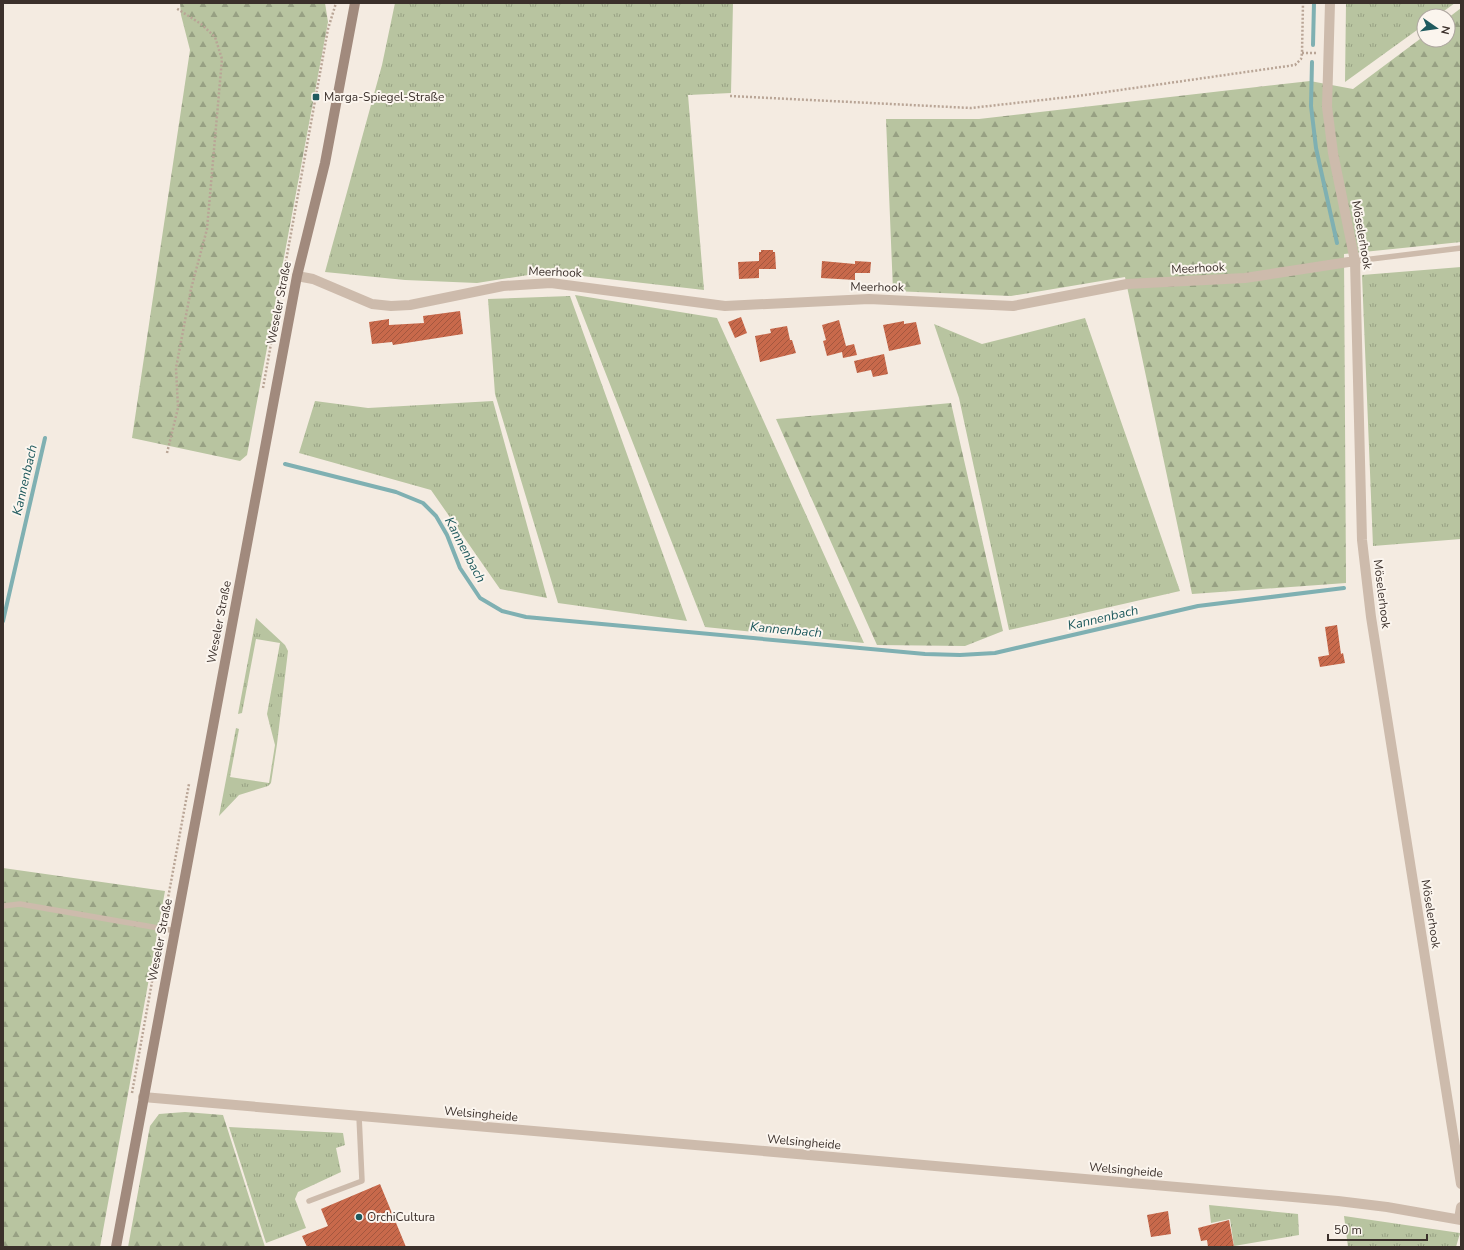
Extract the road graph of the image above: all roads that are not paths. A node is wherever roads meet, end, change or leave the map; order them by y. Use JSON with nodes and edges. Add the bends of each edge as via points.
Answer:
{"nodes":[{"id":1,"x":355,"y":3,"type":"edge"},
{"id":2,"x":1330,"y":3,"type":"edge"},
{"id":3,"x":1461,"y":248,"type":"edge"},
{"id":4,"x":1355,"y":261,"type":"junction"},
{"id":5,"x":297,"y":276,"type":"junction"},
{"id":6,"x":3,"y":906,"type":"edge"},
{"id":7,"x":176,"y":931,"type":"junction"},
{"id":8,"x":143,"y":1097,"type":"junction"},
{"id":9,"x":359,"y":1116,"type":"junction"},
{"id":10,"x":1461,"y":1184,"type":"edge"},
{"id":11,"x":309,"y":1201,"type":"dead end"},
{"id":12,"x":1461,"y":1207,"type":"edge"},
{"id":13,"x":1460,"y":1220,"type":"edge"},
{"id":14,"x":116,"y":1247,"type":"edge"}],
"edges":[{"from":1,"to":5,"type":"main road","name":"Weseler Straße","via":[[325,163]]},
{"from":2,"to":4,"type":"street","name":"Möselerhook","via":[[1327,107]]},
{"from":3,"to":4,"type":"lane","name":"Meerhook"},
{"from":4,"to":5,"type":"street","name":"Meerhook","via":[[1245,278],[1127,284],[1013,306],[869,299],[725,306],[551,283],[502,286],[410,305],[391,306],[372,304],[313,279]]},
{"from":4,"to":10,"type":"street","name":"Möselerhook","via":[[1362,540],[1374,633]]},
{"from":5,"to":7,"type":"main road","name":"Weseler Straße"},
{"from":6,"to":7,"type":"lane","via":[[20,904]]},
{"from":7,"to":8,"type":"main road","name":"Weseler Straße"},
{"from":8,"to":9,"type":"street","name":"Welsingheide"},
{"from":8,"to":14,"type":"main road","name":"Weseler Straße"},
{"from":9,"to":11,"type":"lane","via":[[362,1181]]},
{"from":9,"to":13,"type":"street","name":"Welsingheide","via":[[1338,1202],[1387,1207]]},
{"from":12,"to":13,"type":"street"}]}
